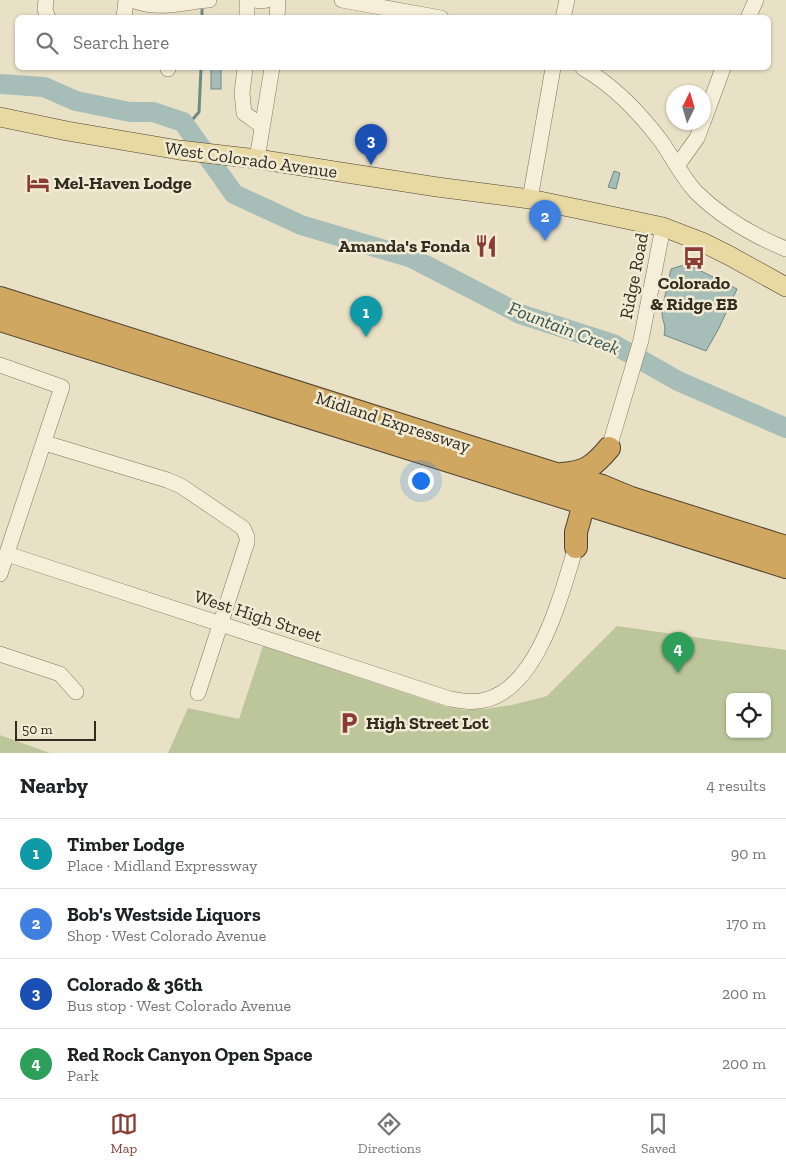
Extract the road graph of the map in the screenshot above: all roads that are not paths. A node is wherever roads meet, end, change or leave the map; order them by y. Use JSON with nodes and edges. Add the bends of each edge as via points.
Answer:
{"nodes":[{"id":1,"x":46,"y":0,"type":"edge"},
{"id":2,"x":126,"y":0,"type":"edge"},
{"id":3,"x":132,"y":0,"type":"edge"},
{"id":4,"x":209,"y":0,"type":"edge"},
{"id":5,"x":262,"y":0,"type":"edge"},
{"id":6,"x":342,"y":0,"type":"edge"},
{"id":7,"x":567,"y":0,"type":"edge"},
{"id":8,"x":756,"y":0,"type":"edge"},
{"id":9,"x":186,"y":1,"type":"edge"},
{"id":10,"x":169,"y":12,"type":"edge"},
{"id":11,"x":47,"y":15,"type":"edge"},
{"id":12,"x":124,"y":15,"type":"edge"},
{"id":13,"x":250,"y":15,"type":"edge"},
{"id":14,"x":274,"y":15,"type":"edge"},
{"id":15,"x":424,"y":15,"type":"edge"},
{"id":16,"x":564,"y":15,"type":"edge"},
{"id":17,"x":749,"y":15,"type":"edge"},
{"id":18,"x":244,"y":70,"type":"edge"},
{"id":19,"x":272,"y":70,"type":"edge"},
{"id":20,"x":553,"y":70,"type":"edge"},
{"id":21,"x":587,"y":70,"type":"edge"},
{"id":22,"x":722,"y":70,"type":"edge"},
{"id":23,"x":711,"y":100,"type":"edge"},
{"id":24,"x":0,"y":117,"type":"edge"},
{"id":25,"x":700,"y":130,"type":"edge"},
{"id":26,"x":261,"y":131,"type":"junction"},
{"id":27,"x":257,"y":159,"type":"junction"},
{"id":28,"x":677,"y":166,"type":"junction"},
{"id":29,"x":530,"y":199,"type":"junction"},
{"id":30,"x":663,"y":227,"type":"junction"},
{"id":31,"x":786,"y":249,"type":"edge"},
{"id":32,"x":786,"y":287,"type":"edge"},
{"id":33,"x":0,"y":298,"type":"edge"},
{"id":34,"x":0,"y":320,"type":"edge"},
{"id":35,"x":0,"y":364,"type":"edge"},
{"id":36,"x":45,"y":443,"type":"junction"},
{"id":37,"x":609,"y":448,"type":"junction"},
{"id":38,"x":553,"y":483,"type":"junction"},
{"id":39,"x":602,"y":486,"type":"junction"},
{"id":40,"x":584,"y":504,"type":"junction"},
{"id":41,"x":629,"y":507,"type":"junction"},
{"id":42,"x":576,"y":547,"type":"junction"},
{"id":43,"x":786,"y":547,"type":"edge"},
{"id":44,"x":7,"y":554,"type":"junction"},
{"id":45,"x":786,"y":567,"type":"edge"},
{"id":46,"x":0,"y":574,"type":"edge"},
{"id":47,"x":221,"y":623,"type":"junction"},
{"id":48,"x":0,"y":654,"type":"edge"},
{"id":49,"x":76,"y":692,"type":"dead end"},
{"id":50,"x":198,"y":693,"type":"dead end"}],
"edges":[{"from":1,"to":11,"type":"street"},
{"from":2,"to":12,"type":"street"},
{"from":3,"to":10,"type":"street"},
{"from":4,"to":9,"type":"street"},
{"from":5,"to":13,"type":"street"},
{"from":5,"to":14,"type":"street"},
{"from":6,"to":15,"type":"street"},
{"from":7,"to":16,"type":"street"},
{"from":8,"to":17,"type":"street"},
{"from":9,"to":10,"type":"street"},
{"from":18,"to":26,"type":"street","via":[[244,113]]},
{"from":19,"to":26,"type":"street"},
{"from":20,"to":29,"type":"street"},
{"from":21,"to":28,"type":"street","via":[[628,103],[657,136]]},
{"from":22,"to":23,"type":"street"},
{"from":24,"to":27,"type":"main road","name":"West Colorado Avenue","via":[[179,150]]},
{"from":25,"to":28,"type":"street"},
{"from":26,"to":27,"type":"street"},
{"from":27,"to":29,"type":"main road","name":"West Colorado Avenue"},
{"from":28,"to":31,"type":"street","via":[[695,190],[720,214],[736,226]]},
{"from":29,"to":30,"type":"main road","name":"West Colorado Avenue"},
{"from":30,"to":32,"type":"main road","name":"West Colorado Avenue","via":[[702,242]]},
{"from":30,"to":37,"type":"street","name":"Ridge Road","via":[[641,340]]},
{"from":33,"to":38,"type":"highway","name":"Midland Expressway"},
{"from":34,"to":38,"type":"highway","name":"Midland Expressway"},
{"from":35,"to":36,"type":"street","via":[[62,387]]},
{"from":36,"to":44,"type":"street"},
{"from":36,"to":47,"type":"street","via":[[181,486],[243,528],[247,542]]},
{"from":37,"to":38,"type":"highway","via":[[589,468]]},
{"from":37,"to":39,"type":"highway"},
{"from":38,"to":39,"type":"highway","name":"Midland Expressway"},
{"from":38,"to":40,"type":"highway","name":"Midland Expressway"},
{"from":39,"to":41,"type":"highway","name":"Midland Expressway"},
{"from":40,"to":41,"type":"highway","name":"Midland Expressway"},
{"from":40,"to":42,"type":"highway","via":[[576,532]]},
{"from":41,"to":42,"type":"highway","via":[[598,523]]},
{"from":41,"to":43,"type":"highway","name":"Midland Expressway"},
{"from":41,"to":45,"type":"highway","name":"Midland Expressway"},
{"from":42,"to":47,"type":"street","name":"West High Street","via":[[555,612],[536,653],[516,683],[485,700],[450,699]]},
{"from":44,"to":46,"type":"street"},
{"from":44,"to":47,"type":"street","name":"West High Street"},
{"from":47,"to":50,"type":"street"},
{"from":48,"to":49,"type":"street","via":[[60,674]]}]}
